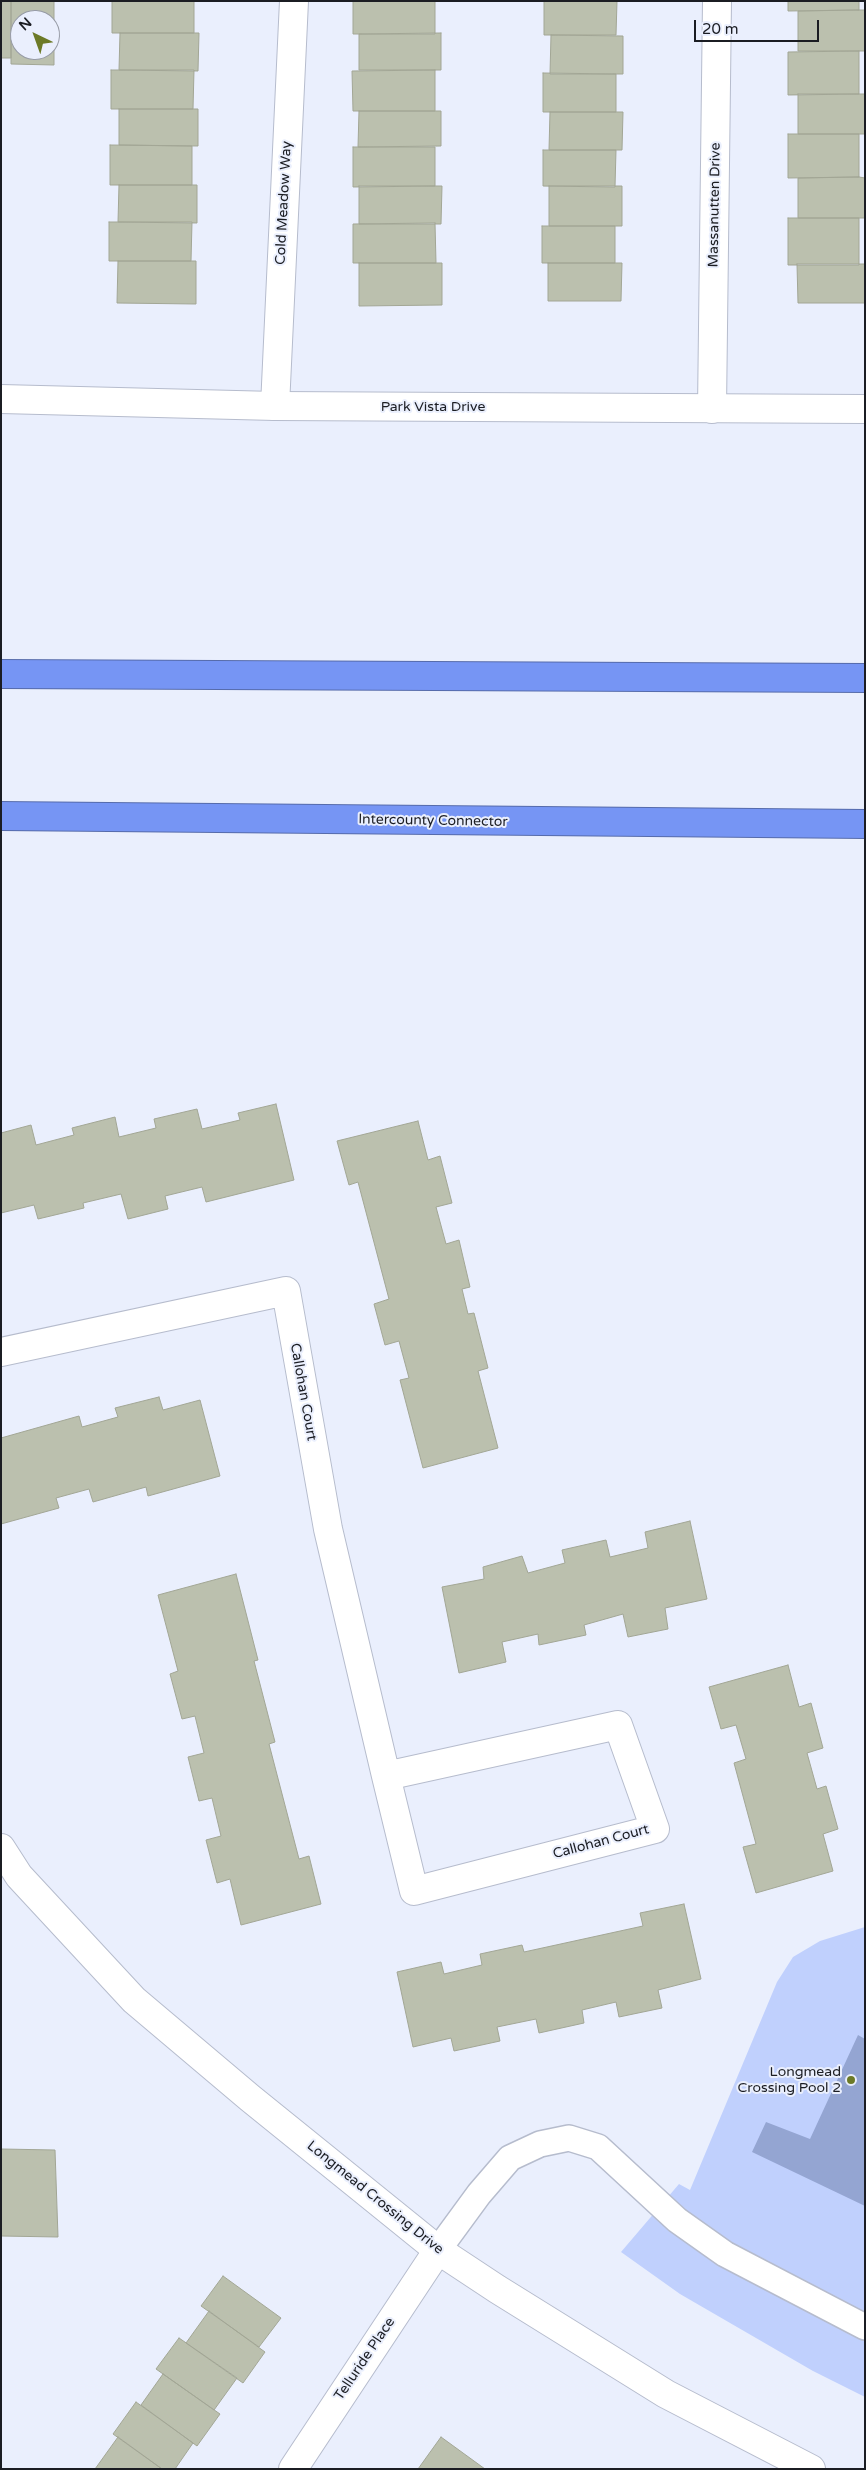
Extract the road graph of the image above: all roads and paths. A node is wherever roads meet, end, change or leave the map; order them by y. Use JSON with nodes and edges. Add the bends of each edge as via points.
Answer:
{"nodes":[{"id":1,"x":294,"y":1,"type":"edge"},
{"id":2,"x":717,"y":1,"type":"edge"},
{"id":3,"x":1,"y":399,"type":"edge"},
{"id":4,"x":275,"y":406,"type":"junction"},
{"id":5,"x":712,"y":409,"type":"junction"},
{"id":6,"x":865,"y":410,"type":"edge"},
{"id":7,"x":1,"y":674,"type":"edge"},
{"id":8,"x":865,"y":678,"type":"edge"},
{"id":9,"x":1,"y":816,"type":"edge"},
{"id":10,"x":865,"y":824,"type":"edge"},
{"id":11,"x":1,"y":1352,"type":"edge"},
{"id":12,"x":386,"y":1776,"type":"junction"},
{"id":13,"x":1,"y":1848,"type":"edge"},
{"id":14,"x":438,"y":2250,"type":"junction"},
{"id":15,"x":865,"y":2327,"type":"edge"},
{"id":16,"x":293,"y":2469,"type":"edge"},
{"id":17,"x":811,"y":2469,"type":"edge"}],
"edges":[{"from":1,"to":4,"type":"street","name":"Cold Meadow Way"},
{"from":2,"to":5,"type":"street","name":"Massanutten Drive"},
{"from":3,"to":4,"type":"street","name":"Park Vista Drive"},
{"from":4,"to":5,"type":"street","name":"Park Vista Drive"},
{"from":5,"to":6,"type":"street","name":"Park Vista Drive"},
{"from":7,"to":8,"type":"highway"},
{"from":9,"to":10,"type":"highway","name":"Intercounty Connector"},
{"from":11,"to":12,"type":"street","name":"Callohan Court","via":[[286,1291],[328,1529]]},
{"from":12,"to":12,"type":"street","name":"Callohan Court","via":[[414,1891],[655,1829],[618,1725]]},
{"from":13,"to":14,"type":"street","name":"Longmead Crossing Drive","via":[[19,1876],[134,2000]]},
{"from":14,"to":15,"type":"lane","via":[[510,2158],[540,2144],[569,2138],[598,2147],[677,2220],[725,2254]]},
{"from":14,"to":16,"type":"street","name":"Telluride Place"},
{"from":14,"to":17,"type":"street","name":"Longmead Crossing Drive","via":[[666,2394]]}]}
